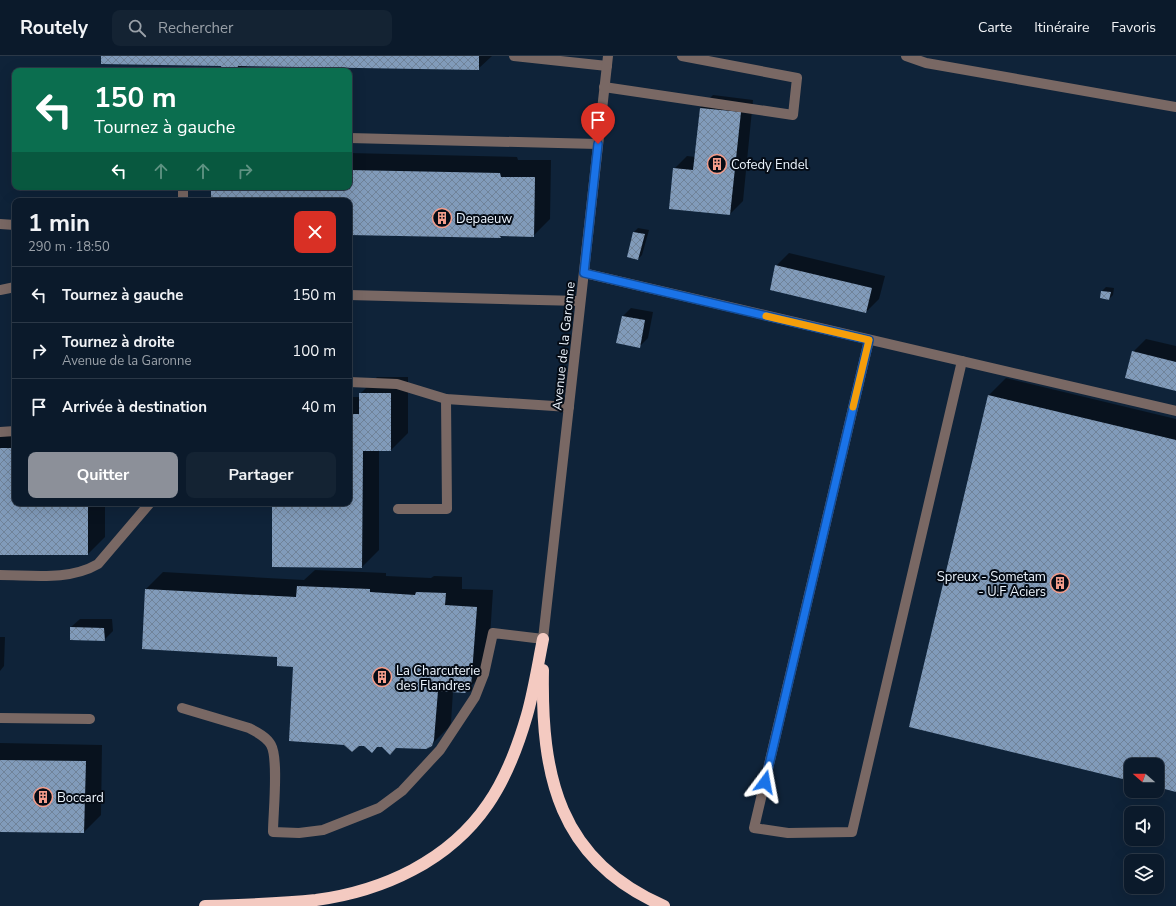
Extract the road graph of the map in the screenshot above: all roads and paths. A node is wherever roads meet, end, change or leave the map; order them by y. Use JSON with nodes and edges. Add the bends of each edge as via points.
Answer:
{"nodes":[{"id":1,"x":514,"y":56,"type":"edge"},
{"id":2,"x":682,"y":56,"type":"edge"},
{"id":3,"x":906,"y":56,"type":"edge"},
{"id":4,"x":607,"y":61,"type":"edge"},
{"id":5,"x":604,"y":86,"type":"junction"},
{"id":6,"x":1176,"y":107,"type":"edge"},
{"id":7,"x":352,"y":138,"type":"edge"},
{"id":8,"x":598,"y":144,"type":"junction"},
{"id":9,"x":0,"y":224,"type":"edge"},
{"id":10,"x":12,"y":225,"type":"edge"},
{"id":11,"x":584,"y":273,"type":"junction"},
{"id":12,"x":12,"y":288,"type":"edge"},
{"id":13,"x":0,"y":290,"type":"edge"},
{"id":14,"x":352,"y":295,"type":"edge"},
{"id":15,"x":580,"y":301,"type":"junction"},
{"id":16,"x":869,"y":340,"type":"junction"},
{"id":17,"x":962,"y":361,"type":"junction"},
{"id":18,"x":352,"y":382,"type":"edge"},
{"id":19,"x":446,"y":399,"type":"junction"},
{"id":20,"x":569,"y":407,"type":"junction"},
{"id":21,"x":1176,"y":411,"type":"edge"},
{"id":22,"x":0,"y":432,"type":"edge"},
{"id":23,"x":12,"y":432,"type":"edge"},
{"id":24,"x":147,"y":506,"type":"edge"},
{"id":25,"x":398,"y":509,"type":"dead end"},
{"id":26,"x":0,"y":575,"type":"edge"},
{"id":27,"x":543,"y":638,"type":"junction"},
{"id":28,"x":182,"y":708,"type":"dead end"},
{"id":29,"x":0,"y":718,"type":"edge"},
{"id":30,"x":90,"y":719,"type":"dead end"},
{"id":31,"x":205,"y":906,"type":"edge"},
{"id":32,"x":664,"y":906,"type":"edge"}],
"edges":[{"from":1,"to":4,"type":"street"},
{"from":2,"to":5,"type":"street","via":[[797,78],[793,115]]},
{"from":3,"to":6,"type":"street","via":[[926,63]]},
{"from":4,"to":5,"type":"street","name":"Avenue de la Garonne"},
{"from":5,"to":8,"type":"street","name":"Avenue de la Garonne"},
{"from":7,"to":8,"type":"street"},
{"from":8,"to":11,"type":"street","name":"Avenue de la Garonne"},
{"from":9,"to":10,"type":"street"},
{"from":11,"to":15,"type":"street","name":"Avenue de la Garonne"},
{"from":11,"to":16,"type":"street"},
{"from":12,"to":13,"type":"street"},
{"from":14,"to":15,"type":"street"},
{"from":15,"to":20,"type":"street","name":"Avenue de la Garonne"},
{"from":16,"to":17,"type":"street"},
{"from":16,"to":17,"type":"street","via":[[754,828],[788,833],[852,832]]},
{"from":17,"to":21,"type":"street"},
{"from":18,"to":19,"type":"street","via":[[397,384]]},
{"from":19,"to":20,"type":"street"},
{"from":19,"to":25,"type":"street","via":[[447,509]]},
{"from":20,"to":27,"type":"street","name":"Avenue de la Garonne"},
{"from":22,"to":23,"type":"street"},
{"from":24,"to":26,"type":"street","via":[[103,559],[87,570],[56,575]]},
{"from":27,"to":28,"type":"street","via":[[493,633],[484,674],[475,698],[440,750],[392,800],[368,813],[323,830],[299,833],[273,832],[275,758],[270,743],[249,728]]},
{"from":27,"to":31,"type":"highway","via":[[527,715],[506,771],[481,814],[440,854],[385,883],[341,895],[283,903]]},
{"from":27,"to":32,"type":"highway","via":[[544,732],[550,769],[565,816],[580,842],[611,875],[636,893]]},
{"from":29,"to":30,"type":"street"}]}
